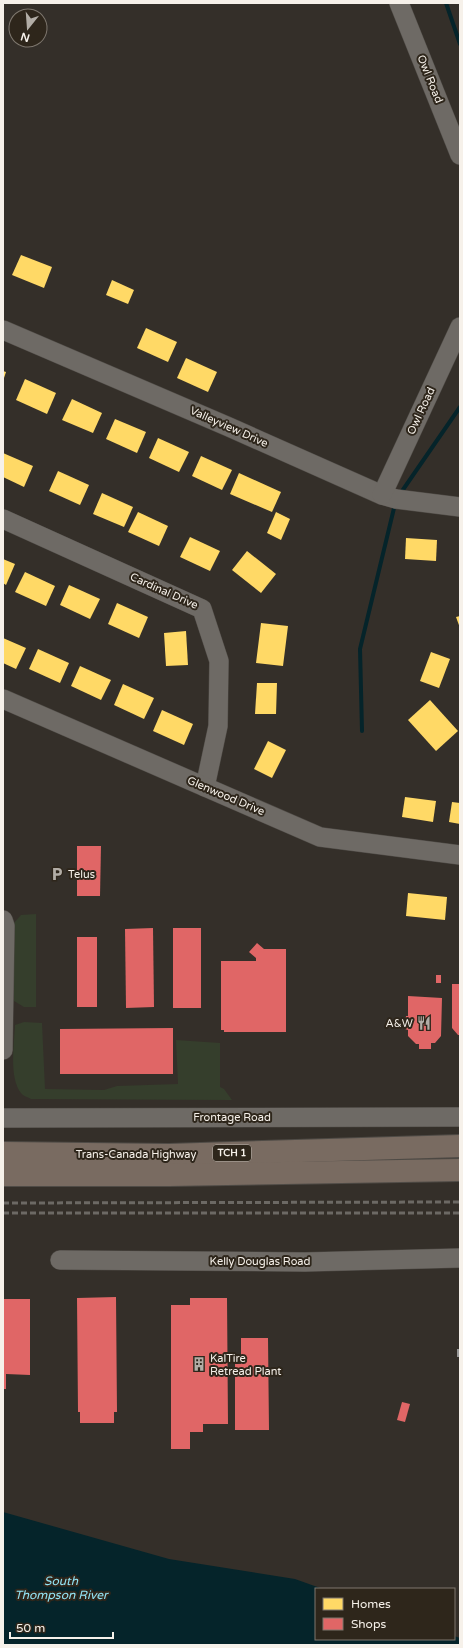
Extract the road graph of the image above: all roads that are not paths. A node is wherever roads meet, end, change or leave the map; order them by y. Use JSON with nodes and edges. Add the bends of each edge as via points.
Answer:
{"nodes":[{"id":1,"x":399,"y":3,"type":"edge"},
{"id":2,"x":460,"y":155,"type":"edge"},
{"id":3,"x":460,"y":327,"type":"edge"},
{"id":4,"x":3,"y":330,"type":"edge"},
{"id":5,"x":382,"y":495,"type":"junction"},
{"id":6,"x":460,"y":507,"type":"edge"},
{"id":7,"x":3,"y":519,"type":"edge"},
{"id":8,"x":3,"y":699,"type":"edge"},
{"id":9,"x":205,"y":787,"type":"junction"},
{"id":10,"x":460,"y":855,"type":"edge"},
{"id":11,"x":3,"y":920,"type":"edge"},
{"id":12,"x":3,"y":1050,"type":"edge"},
{"id":13,"x":460,"y":1117,"type":"edge"},
{"id":14,"x":3,"y":1118,"type":"edge"},
{"id":15,"x":460,"y":1146,"type":"edge"},
{"id":16,"x":3,"y":1153,"type":"edge"},
{"id":17,"x":460,"y":1170,"type":"edge"},
{"id":18,"x":3,"y":1174,"type":"edge"},
{"id":19,"x":460,"y":1258,"type":"edge"},
{"id":20,"x":60,"y":1260,"type":"dead end"}],
"edges":[{"from":1,"to":2,"type":"street","name":"Owl Road"},
{"from":3,"to":5,"type":"street","name":"Owl Road"},
{"from":4,"to":5,"type":"street","name":"Valleyview Drive"},
{"from":5,"to":6,"type":"street","name":"Valleyview Drive"},
{"from":7,"to":9,"type":"street","name":"Cardinal Drive","via":[[202,608],[219,661],[218,726]]},
{"from":8,"to":9,"type":"street","name":"Glenwood Drive"},
{"from":9,"to":10,"type":"street","name":"Glenwood Drive","via":[[320,837]]},
{"from":11,"to":12,"type":"street","via":[[6,926]]},
{"from":13,"to":14,"type":"street","name":"Frontage Road"},
{"from":15,"to":16,"type":"highway","name":"Trans-Canada Highway","number":"TCH 1","via":[[169,1155]]},
{"from":17,"to":18,"type":"highway","name":"Trans-Canada Highway","number":"TCH 1"},
{"from":19,"to":20,"type":"street","name":"Kelly Douglas Road","via":[[305,1262]]}]}
